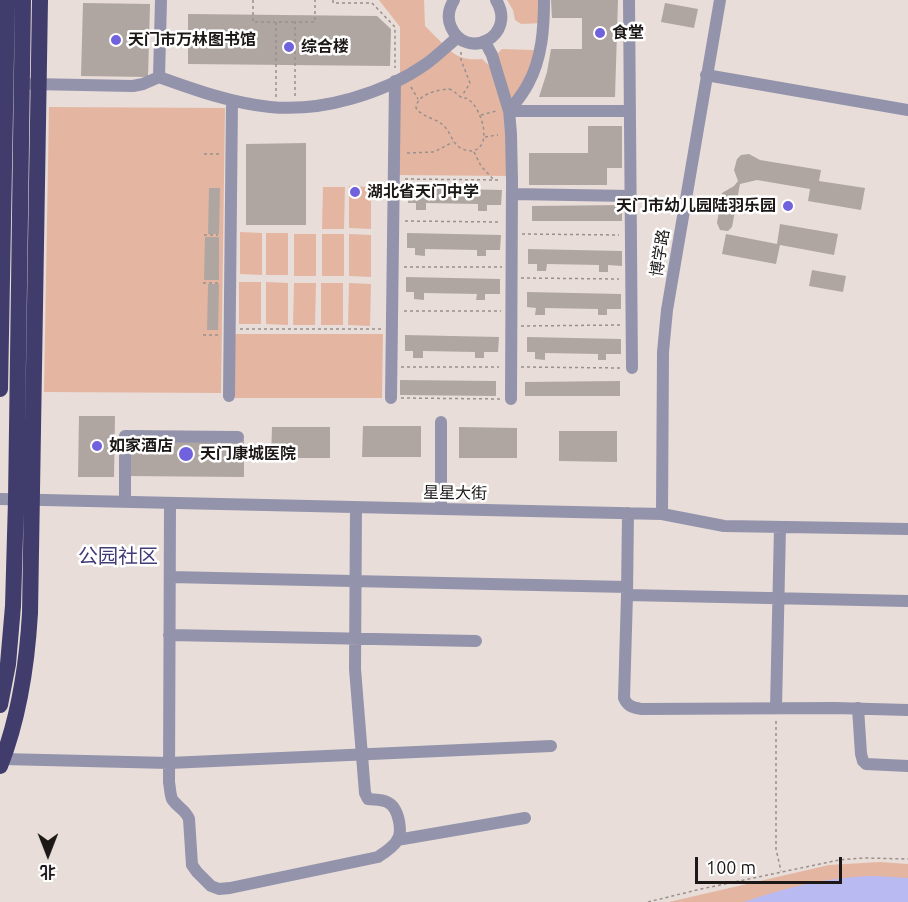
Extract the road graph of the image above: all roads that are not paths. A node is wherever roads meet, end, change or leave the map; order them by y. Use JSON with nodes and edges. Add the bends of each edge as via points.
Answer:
{"nodes":[{"id":1,"x":7,"y":0,"type":"edge"},
{"id":2,"x":23,"y":0,"type":"edge"},
{"id":3,"x":40,"y":0,"type":"edge"},
{"id":4,"x":160,"y":0,"type":"edge"},
{"id":5,"x":454,"y":0,"type":"edge"},
{"id":6,"x":496,"y":0,"type":"edge"},
{"id":7,"x":544,"y":0,"type":"edge"},
{"id":8,"x":629,"y":0,"type":"edge"},
{"id":9,"x":720,"y":0,"type":"edge"},
{"id":10,"x":461,"y":39,"type":"junction"},
{"id":11,"x":485,"y":42,"type":"junction"},
{"id":12,"x":706,"y":75,"type":"junction"},
{"id":13,"x":159,"y":77,"type":"junction"},
{"id":14,"x":400,"y":78,"type":"junction"},
{"id":15,"x":22,"y":84,"type":"junction"},
{"id":16,"x":232,"y":100,"type":"junction"},
{"id":17,"x":908,"y":110,"type":"edge"},
{"id":18,"x":509,"y":111,"type":"junction"},
{"id":19,"x":630,"y":111,"type":"junction"},
{"id":20,"x":8,"y":186,"type":"edge"},
{"id":21,"x":512,"y":194,"type":"junction"},
{"id":22,"x":630,"y":195,"type":"junction"},
{"id":23,"x":632,"y":368,"type":"road end"},
{"id":24,"x":0,"y":389,"type":"edge"},
{"id":25,"x":229,"y":396,"type":"dead end"},
{"id":26,"x":391,"y":398,"type":"road end"},
{"id":27,"x":511,"y":399,"type":"road end"},
{"id":28,"x":441,"y":422,"type":"dead end"},
{"id":29,"x":238,"y":437,"type":"dead end"},
{"id":30,"x":16,"y":500,"type":"edge"},
{"id":31,"x":125,"y":502,"type":"junction"},
{"id":32,"x":170,"y":503,"type":"junction"},
{"id":33,"x":356,"y":507,"type":"junction"},
{"id":34,"x":441,"y":509,"type":"junction"},
{"id":35,"x":628,"y":513,"type":"junction"},
{"id":36,"x":662,"y":514,"type":"junction"},
{"id":37,"x":780,"y":527,"type":"junction"},
{"id":38,"x":908,"y":530,"type":"edge"},
{"id":39,"x":170,"y":577,"type":"junction"},
{"id":40,"x":356,"y":581,"type":"junction"},
{"id":41,"x":627,"y":591,"type":"junction"},
{"id":42,"x":778,"y":598,"type":"junction"},
{"id":43,"x":908,"y":601,"type":"edge"},
{"id":44,"x":170,"y":634,"type":"junction"},
{"id":45,"x":356,"y":638,"type":"junction"},
{"id":46,"x":476,"y":640,"type":"dead end"},
{"id":47,"x":9,"y":651,"type":"junction"},
{"id":48,"x":22,"y":682,"type":"junction"},
{"id":49,"x":0,"y":705,"type":"edge"},
{"id":50,"x":776,"y":708,"type":"junction"},
{"id":51,"x":858,"y":708,"type":"junction"},
{"id":52,"x":908,"y":710,"type":"edge"},
{"id":53,"x":551,"y":746,"type":"dead end"},
{"id":54,"x":362,"y":755,"type":"junction"},
{"id":55,"x":1,"y":763,"type":"edge"},
{"id":56,"x":169,"y":763,"type":"junction"},
{"id":57,"x":908,"y":766,"type":"edge"},
{"id":58,"x":525,"y":818,"type":"dead end"},
{"id":59,"x":397,"y":840,"type":"junction"}],
"edges":[{"from":1,"to":15,"type":"highway"},
{"from":2,"to":15,"type":"highway"},
{"from":3,"to":15,"type":"highway"},
{"from":4,"to":13,"type":"street"},
{"from":5,"to":10,"type":"street","via":[[449,23]]},
{"from":6,"to":11,"type":"street","via":[[501,9],[500,27]]},
{"from":7,"to":18,"type":"street","via":[[542,37],[534,70]]},
{"from":8,"to":19,"type":"street"},
{"from":9,"to":12,"type":"street","name":"博学路"},
{"from":10,"to":11,"type":"street"},
{"from":10,"to":14,"type":"street"},
{"from":11,"to":18,"type":"street"},
{"from":12,"to":17,"type":"street"},
{"from":12,"to":36,"type":"street","name":"博学路","via":[[665,330]]},
{"from":13,"to":15,"type":"street","via":[[133,86]]},
{"from":13,"to":16,"type":"street"},
{"from":14,"to":16,"type":"street","via":[[365,94],[321,105],[276,107]]},
{"from":14,"to":26,"type":"street","via":[[394,154]]},
{"from":15,"to":20,"type":"highway"},
{"from":15,"to":30,"type":"highway"},
{"from":16,"to":25,"type":"street"},
{"from":18,"to":19,"type":"street"},
{"from":18,"to":21,"type":"street"},
{"from":19,"to":22,"type":"street"},
{"from":20,"to":24,"type":"highway"},
{"from":20,"to":30,"type":"highway"},
{"from":21,"to":22,"type":"street"},
{"from":21,"to":27,"type":"street"},
{"from":22,"to":23,"type":"street"},
{"from":28,"to":34,"type":"street"},
{"from":29,"to":31,"type":"street","via":[[125,436]]},
{"from":30,"to":31,"type":"street","name":"星星大街"},
{"from":30,"to":47,"type":"highway"},
{"from":30,"to":48,"type":"highway","via":[[29,622]]},
{"from":31,"to":32,"type":"street","name":"星星大街"},
{"from":32,"to":33,"type":"street","name":"星星大街"},
{"from":32,"to":39,"type":"street"},
{"from":33,"to":34,"type":"street","name":"星星大街"},
{"from":33,"to":40,"type":"street"},
{"from":34,"to":35,"type":"street","name":"星星大街"},
{"from":35,"to":36,"type":"street","name":"星星大街"},
{"from":35,"to":41,"type":"street"},
{"from":36,"to":37,"type":"street","name":"星星大街","via":[[724,526]]},
{"from":37,"to":38,"type":"street","name":"星星大街"},
{"from":37,"to":42,"type":"street"},
{"from":39,"to":40,"type":"street"},
{"from":39,"to":44,"type":"street"},
{"from":40,"to":41,"type":"street"},
{"from":40,"to":45,"type":"street"},
{"from":41,"to":42,"type":"street"},
{"from":41,"to":50,"type":"street","via":[[626,704],[641,709]]},
{"from":42,"to":43,"type":"street"},
{"from":42,"to":50,"type":"street"},
{"from":44,"to":45,"type":"street"},
{"from":44,"to":56,"type":"street"},
{"from":45,"to":46,"type":"street"},
{"from":45,"to":54,"type":"street"},
{"from":47,"to":48,"type":"highway"},
{"from":47,"to":49,"type":"highway"},
{"from":48,"to":55,"type":"highway"},
{"from":50,"to":51,"type":"street"},
{"from":51,"to":52,"type":"street"},
{"from":51,"to":57,"type":"street","via":[[863,761]]},
{"from":53,"to":54,"type":"street"},
{"from":54,"to":56,"type":"street"},
{"from":54,"to":59,"type":"street","via":[[365,793],[368,799],[392,804],[399,823]]},
{"from":55,"to":56,"type":"street"},
{"from":56,"to":59,"type":"street","via":[[172,799],[189,819],[192,865],[211,886],[219,889],[378,857]]},
{"from":58,"to":59,"type":"street"}]}
